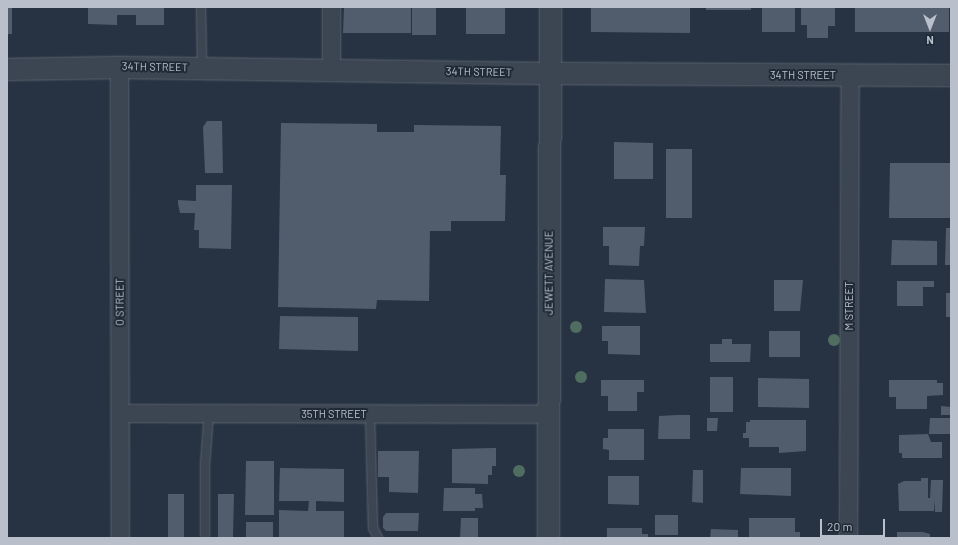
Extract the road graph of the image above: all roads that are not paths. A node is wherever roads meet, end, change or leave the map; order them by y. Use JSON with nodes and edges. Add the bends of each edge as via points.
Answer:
{"nodes":[{"id":1,"x":201,"y":7,"type":"edge"},
{"id":2,"x":332,"y":7,"type":"edge"},
{"id":3,"x":550,"y":7,"type":"edge"},
{"id":4,"x":119,"y":67,"type":"junction"},
{"id":5,"x":202,"y":68,"type":"junction"},
{"id":6,"x":7,"y":69,"type":"edge"},
{"id":7,"x":331,"y":70,"type":"junction"},
{"id":8,"x":550,"y":73,"type":"junction"},
{"id":9,"x":850,"y":75,"type":"junction"},
{"id":10,"x":951,"y":75,"type":"edge"},
{"id":11,"x":120,"y":412,"type":"junction"},
{"id":12,"x":209,"y":413,"type":"junction"},
{"id":13,"x":370,"y":414,"type":"junction"},
{"id":14,"x":549,"y":414,"type":"junction"},
{"id":15,"x":205,"y":534,"type":"dead end"},
{"id":16,"x":120,"y":538,"type":"edge"},
{"id":17,"x":378,"y":538,"type":"edge"},
{"id":18,"x":548,"y":538,"type":"edge"},
{"id":19,"x":848,"y":538,"type":"edge"}],
"edges":[{"from":1,"to":5,"type":"lane"},
{"from":2,"to":7,"type":"street"},
{"from":3,"to":8,"type":"street","name":"JEWETT AVENUE"},
{"from":4,"to":5,"type":"street","name":"34TH STREET"},
{"from":4,"to":6,"type":"street","name":"34TH STREET"},
{"from":4,"to":11,"type":"street","name":"O STREET"},
{"from":5,"to":7,"type":"street","name":"34TH STREET"},
{"from":7,"to":8,"type":"street","name":"34TH STREET"},
{"from":8,"to":9,"type":"street","name":"34TH STREET"},
{"from":8,"to":14,"type":"street","name":"JEWETT AVENUE"},
{"from":9,"to":10,"type":"street","name":"34TH STREET"},
{"from":9,"to":19,"type":"street","name":"M STREET"},
{"from":11,"to":12,"type":"street","name":"35TH STREET"},
{"from":11,"to":16,"type":"street","name":"O STREET"},
{"from":12,"to":13,"type":"street","name":"35TH STREET"},
{"from":12,"to":15,"type":"lane","via":[[205,464]]},
{"from":13,"to":14,"type":"street","name":"35TH STREET"},
{"from":13,"to":17,"type":"lane","via":[[373,528]]},
{"from":14,"to":18,"type":"street","name":"JEWETT AVENUE"}]}
